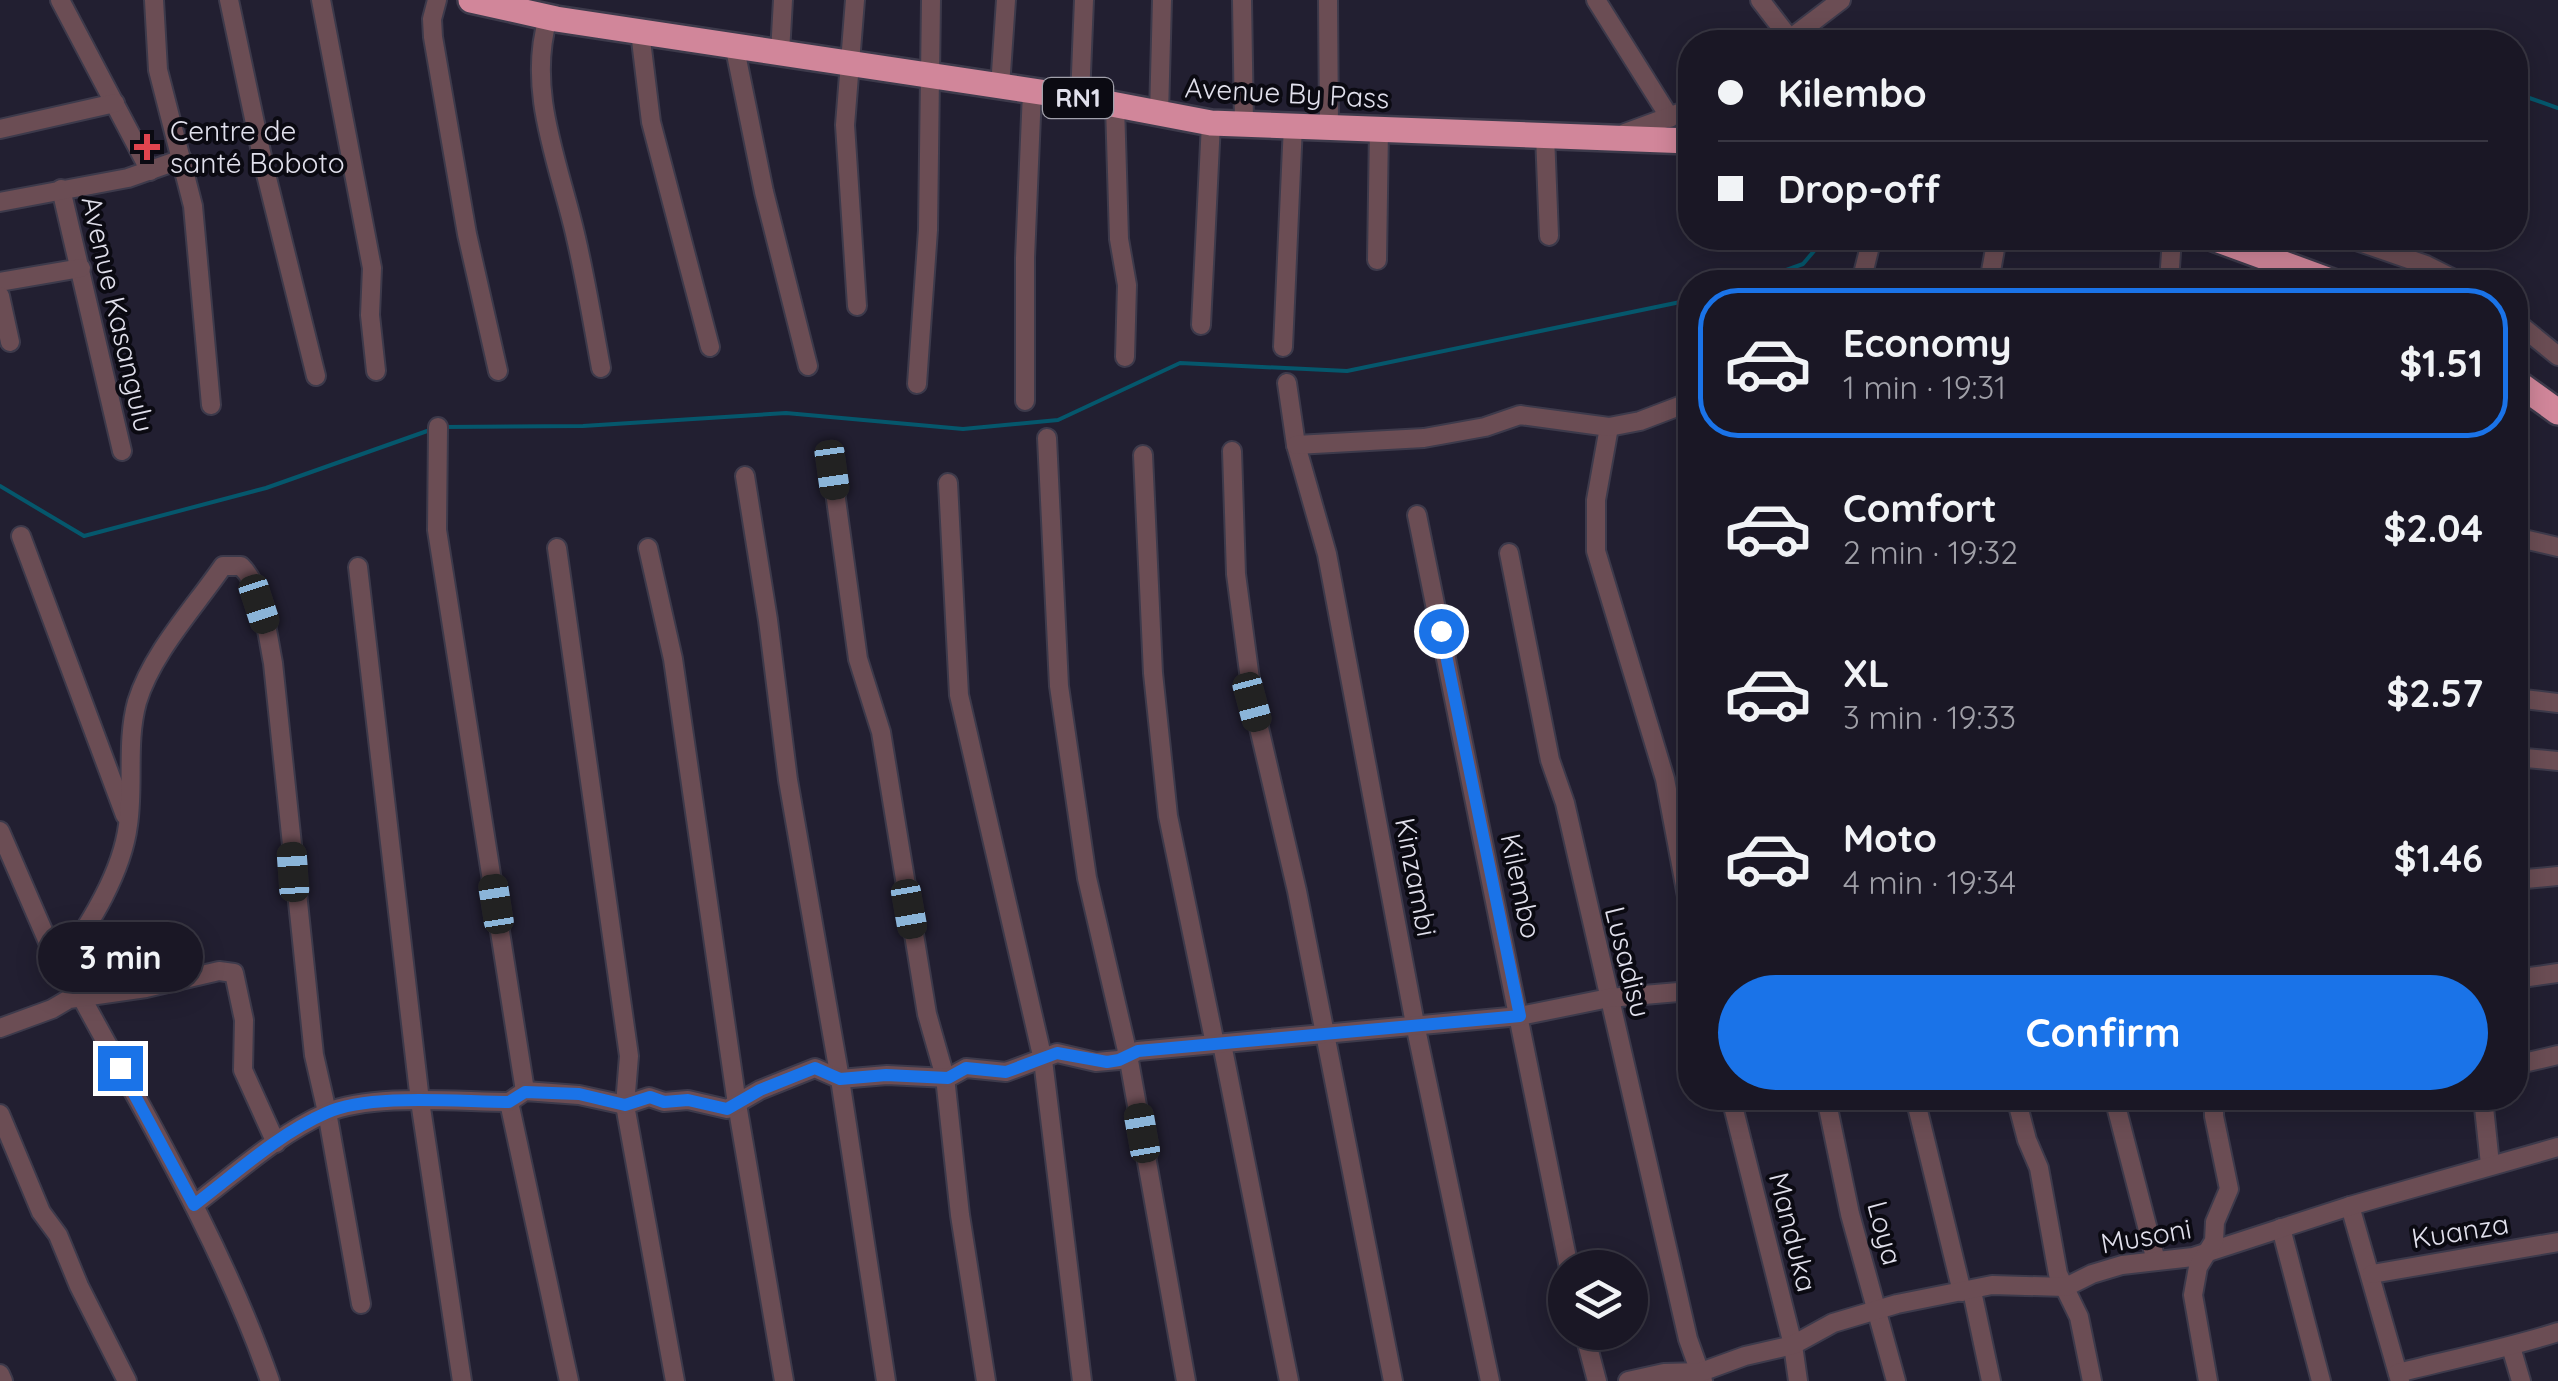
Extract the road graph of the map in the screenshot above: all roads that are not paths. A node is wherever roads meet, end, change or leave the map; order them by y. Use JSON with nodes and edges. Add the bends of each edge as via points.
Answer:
{"nodes":[{"id":1,"x":60,"y":0,"type":"edge"},
{"id":2,"x":154,"y":0,"type":"edge"},
{"id":3,"x":229,"y":0,"type":"edge"},
{"id":4,"x":321,"y":0,"type":"edge"},
{"id":5,"x":437,"y":0,"type":"edge"},
{"id":6,"x":470,"y":0,"type":"edge"},
{"id":7,"x":783,"y":0,"type":"edge"},
{"id":8,"x":855,"y":0,"type":"edge"},
{"id":9,"x":932,"y":0,"type":"edge"},
{"id":10,"x":1006,"y":0,"type":"edge"},
{"id":11,"x":1084,"y":0,"type":"edge"},
{"id":12,"x":1162,"y":0,"type":"edge"},
{"id":13,"x":1242,"y":0,"type":"edge"},
{"id":14,"x":1328,"y":0,"type":"edge"},
{"id":15,"x":1596,"y":0,"type":"edge"},
{"id":16,"x":1760,"y":0,"type":"edge"},
{"id":17,"x":1841,"y":0,"type":"edge"},
{"id":18,"x":558,"y":12,"type":"edge"},
{"id":19,"x":1780,"y":30,"type":"edge"},
{"id":20,"x":1802,"y":30,"type":"edge"},
{"id":21,"x":640,"y":32,"type":"junction"},
{"id":22,"x":734,"y":44,"type":"junction"},
{"id":23,"x":780,"y":52,"type":"junction"},
{"id":24,"x":850,"y":64,"type":"junction"},
{"id":25,"x":928,"y":75,"type":"junction"},
{"id":26,"x":1000,"y":87,"type":"junction"},
{"id":27,"x":1032,"y":92,"type":"junction"},
{"id":28,"x":1080,"y":98,"type":"junction"},
{"id":29,"x":116,"y":102,"type":"junction"},
{"id":30,"x":1115,"y":105,"type":"junction"},
{"id":31,"x":1678,"y":114,"type":"edge"},
{"id":32,"x":1159,"y":115,"type":"junction"},
{"id":33,"x":1670,"y":118,"type":"junction"},
{"id":34,"x":1210,"y":122,"type":"junction"},
{"id":35,"x":1244,"y":124,"type":"junction"},
{"id":36,"x":1293,"y":125,"type":"junction"},
{"id":37,"x":1329,"y":126,"type":"junction"},
{"id":38,"x":0,"y":128,"type":"edge"},
{"id":39,"x":1379,"y":128,"type":"junction"},
{"id":40,"x":1544,"y":135,"type":"junction"},
{"id":41,"x":1612,"y":137,"type":"junction"},
{"id":42,"x":1678,"y":140,"type":"edge"},
{"id":43,"x":182,"y":160,"type":"junction"},
{"id":44,"x":150,"y":171,"type":"junction"},
{"id":45,"x":61,"y":189,"type":"junction"},
{"id":46,"x":0,"y":202,"type":"edge"},
{"id":47,"x":1549,"y":236,"type":"dead end"},
{"id":48,"x":2246,"y":250,"type":"edge"},
{"id":49,"x":2383,"y":250,"type":"edge"},
{"id":50,"x":1377,"y":260,"type":"dead end"},
{"id":51,"x":81,"y":268,"type":"junction"},
{"id":52,"x":2300,"y":270,"type":"edge"},
{"id":53,"x":2436,"y":270,"type":"edge"},
{"id":54,"x":0,"y":282,"type":"edge"},
{"id":55,"x":0,"y":296,"type":"edge"},
{"id":56,"x":857,"y":306,"type":"dead end"},
{"id":57,"x":1201,"y":324,"type":"dead end"},
{"id":58,"x":2528,"y":332,"type":"edge"},
{"id":59,"x":10,"y":342,"type":"dead end"},
{"id":60,"x":710,"y":347,"type":"dead end"},
{"id":61,"x":1283,"y":347,"type":"dead end"},
{"id":62,"x":2558,"y":356,"type":"edge"},
{"id":63,"x":1125,"y":357,"type":"dead end"},
{"id":64,"x":808,"y":366,"type":"dead end"},
{"id":65,"x":602,"y":368,"type":"dead end"},
{"id":66,"x":376,"y":371,"type":"dead end"},
{"id":67,"x":498,"y":371,"type":"dead end"},
{"id":68,"x":316,"y":376,"type":"dead end"},
{"id":69,"x":917,"y":384,"type":"dead end"},
{"id":70,"x":1287,"y":384,"type":"dead end"},
{"id":71,"x":2528,"y":390,"type":"edge"},
{"id":72,"x":1025,"y":401,"type":"dead end"},
{"id":73,"x":211,"y":405,"type":"dead end"},
{"id":74,"x":1678,"y":407,"type":"edge"},
{"id":75,"x":2558,"y":412,"type":"edge"},
{"id":76,"x":438,"y":427,"type":"dead end"},
{"id":77,"x":1609,"y":427,"type":"junction"},
{"id":78,"x":1047,"y":438,"type":"dead end"},
{"id":79,"x":1296,"y":445,"type":"junction"},
{"id":80,"x":122,"y":451,"type":"dead end"},
{"id":81,"x":1232,"y":451,"type":"dead end"},
{"id":82,"x":1143,"y":455,"type":"dead end"},
{"id":83,"x":832,"y":470,"type":"dead end"},
{"id":84,"x":744,"y":476,"type":"dead end"},
{"id":85,"x":948,"y":483,"type":"dead end"},
{"id":86,"x":1417,"y":516,"type":"dead end"},
{"id":87,"x":21,"y":536,"type":"dead end"},
{"id":88,"x":2528,"y":540,"type":"edge"},
{"id":89,"x":2558,"y":547,"type":"edge"},
{"id":90,"x":557,"y":548,"type":"dead end"},
{"id":91,"x":648,"y":548,"type":"dead end"},
{"id":92,"x":1509,"y":553,"type":"dead end"},
{"id":93,"x":358,"y":567,"type":"dead end"},
{"id":94,"x":2528,"y":700,"type":"edge"},
{"id":95,"x":2558,"y":704,"type":"edge"},
{"id":96,"x":2528,"y":758,"type":"edge"},
{"id":97,"x":2558,"y":761,"type":"edge"},
{"id":98,"x":128,"y":825,"type":"junction"},
{"id":99,"x":0,"y":832,"type":"edge"},
{"id":100,"x":1678,"y":848,"type":"edge"},
{"id":101,"x":2558,"y":876,"type":"edge"},
{"id":102,"x":2528,"y":879,"type":"edge"},
{"id":103,"x":63,"y":963,"type":"junction"},
{"id":104,"x":2558,"y":973,"type":"edge"},
{"id":105,"x":2528,"y":977,"type":"edge"},
{"id":106,"x":1678,"y":992,"type":"edge"},
{"id":107,"x":1609,"y":998,"type":"junction"},
{"id":108,"x":82,"y":999,"type":"junction"},
{"id":109,"x":1520,"y":1016,"type":"junction"},
{"id":110,"x":1416,"y":1024,"type":"junction"},
{"id":111,"x":0,"y":1028,"type":"edge"},
{"id":112,"x":1326,"y":1033,"type":"junction"},
{"id":113,"x":1219,"y":1044,"type":"junction"},
{"id":114,"x":1128,"y":1055,"type":"junction"},
{"id":115,"x":2558,"y":1055,"type":"edge"},
{"id":116,"x":1044,"y":1060,"type":"junction"},
{"id":117,"x":2528,"y":1062,"type":"edge"},
{"id":118,"x":945,"y":1077,"type":"junction"},
{"id":119,"x":840,"y":1079,"type":"junction"},
{"id":120,"x":525,"y":1092,"type":"junction"},
{"id":121,"x":420,"y":1101,"type":"junction"},
{"id":122,"x":509,"y":1102,"type":"junction"},
{"id":123,"x":738,"y":1104,"type":"junction"},
{"id":124,"x":625,"y":1105,"type":"junction"},
{"id":125,"x":1734,"y":1110,"type":"edge"},
{"id":126,"x":1828,"y":1110,"type":"edge"},
{"id":127,"x":1917,"y":1110,"type":"edge"},
{"id":128,"x":2019,"y":1110,"type":"edge"},
{"id":129,"x":2117,"y":1110,"type":"edge"},
{"id":130,"x":2214,"y":1110,"type":"edge"},
{"id":131,"x":2484,"y":1110,"type":"edge"},
{"id":132,"x":328,"y":1112,"type":"junction"},
{"id":133,"x":0,"y":1114,"type":"edge"},
{"id":134,"x":276,"y":1143,"type":"junction"},
{"id":135,"x":2558,"y":1147,"type":"edge"},
{"id":136,"x":2490,"y":1164,"type":"junction"},
{"id":137,"x":194,"y":1205,"type":"junction"},
{"id":138,"x":2350,"y":1206,"type":"junction"},
{"id":139,"x":2282,"y":1228,"type":"junction"},
{"id":140,"x":2558,"y":1242,"type":"edge"},
{"id":141,"x":1566,"y":1250,"type":"edge"},
{"id":142,"x":2206,"y":1254,"type":"junction"},
{"id":143,"x":2156,"y":1261,"type":"junction"},
{"id":144,"x":2372,"y":1274,"type":"junction"},
{"id":145,"x":2066,"y":1287,"type":"junction"},
{"id":146,"x":1967,"y":1291,"type":"junction"},
{"id":147,"x":361,"y":1304,"type":"dead end"},
{"id":148,"x":1878,"y":1309,"type":"junction"},
{"id":149,"x":2558,"y":1332,"type":"edge"},
{"id":150,"x":1792,"y":1345,"type":"junction"},
{"id":151,"x":2511,"y":1348,"type":"junction"},
{"id":152,"x":1589,"y":1350,"type":"edge"},
{"id":153,"x":0,"y":1374,"type":"edge"},
{"id":154,"x":1702,"y":1377,"type":"edge"},
{"id":155,"x":2399,"y":1377,"type":"edge"},
{"id":156,"x":3,"y":1381,"type":"edge"},
{"id":157,"x":127,"y":1381,"type":"edge"},
{"id":158,"x":270,"y":1381,"type":"edge"},
{"id":159,"x":462,"y":1381,"type":"edge"},
{"id":160,"x":569,"y":1381,"type":"edge"},
{"id":161,"x":675,"y":1381,"type":"edge"},
{"id":162,"x":784,"y":1381,"type":"edge"},
{"id":163,"x":886,"y":1381,"type":"edge"},
{"id":164,"x":986,"y":1381,"type":"edge"},
{"id":165,"x":1082,"y":1381,"type":"edge"},
{"id":166,"x":1186,"y":1381,"type":"edge"},
{"id":167,"x":1288,"y":1381,"type":"edge"},
{"id":168,"x":1392,"y":1381,"type":"edge"},
{"id":169,"x":1490,"y":1381,"type":"edge"},
{"id":170,"x":1597,"y":1381,"type":"edge"},
{"id":171,"x":1628,"y":1381,"type":"edge"},
{"id":172,"x":1798,"y":1381,"type":"edge"},
{"id":173,"x":1896,"y":1381,"type":"edge"},
{"id":174,"x":1991,"y":1381,"type":"edge"},
{"id":175,"x":2092,"y":1381,"type":"edge"},
{"id":176,"x":2208,"y":1381,"type":"edge"},
{"id":177,"x":2321,"y":1381,"type":"edge"},
{"id":178,"x":2521,"y":1381,"type":"edge"}],
"edges":[{"from":1,"to":29,"type":"street"},
{"from":2,"to":43,"type":"street","via":[[158,70]]},
{"from":3,"to":68,"type":"street"},
{"from":4,"to":66,"type":"street","via":[[372,268]]},
{"from":5,"to":67,"type":"street","via":[[432,19],[451,149]]},
{"from":6,"to":18,"type":"highway","name":"Avenue By Pass","number":"RN1"},
{"from":7,"to":23,"type":"street"},
{"from":8,"to":24,"type":"street"},
{"from":9,"to":25,"type":"street"},
{"from":10,"to":26,"type":"street"},
{"from":11,"to":28,"type":"street"},
{"from":12,"to":32,"type":"street"},
{"from":13,"to":35,"type":"street"},
{"from":14,"to":37,"type":"street"},
{"from":15,"to":33,"type":"street"},
{"from":16,"to":19,"type":"street"},
{"from":17,"to":20,"type":"street"},
{"from":18,"to":21,"type":"highway","name":"Avenue By Pass","number":"RN1"},
{"from":18,"to":65,"type":"street","via":[[540,68],[543,110]]},
{"from":21,"to":22,"type":"highway","name":"Avenue By Pass","number":"RN1"},
{"from":21,"to":60,"type":"street","via":[[652,122]]},
{"from":22,"to":23,"type":"highway","name":"Avenue By Pass","number":"RN1"},
{"from":22,"to":64,"type":"street"},
{"from":23,"to":24,"type":"highway","name":"Avenue By Pass","number":"RN1"},
{"from":24,"to":25,"type":"highway","name":"Avenue By Pass","number":"RN1"},
{"from":24,"to":56,"type":"street","via":[[846,125]]},
{"from":25,"to":26,"type":"highway","name":"Avenue By Pass","number":"RN1"},
{"from":25,"to":69,"type":"street","via":[[928,230]]},
{"from":26,"to":27,"type":"highway","name":"Avenue By Pass","number":"RN1"},
{"from":27,"to":28,"type":"highway","name":"Avenue By Pass","number":"RN1"},
{"from":27,"to":72,"type":"street"},
{"from":28,"to":30,"type":"highway","name":"Avenue By Pass","number":"RN1"},
{"from":29,"to":38,"type":"street"},
{"from":29,"to":44,"type":"street"},
{"from":30,"to":32,"type":"highway","name":"Avenue By Pass","number":"RN1"},
{"from":30,"to":63,"type":"street"},
{"from":31,"to":33,"type":"street"},
{"from":32,"to":34,"type":"highway","name":"Avenue By Pass","number":"RN1"},
{"from":33,"to":41,"type":"street"},
{"from":34,"to":35,"type":"highway","name":"Avenue By Pass","number":"RN1"},
{"from":34,"to":57,"type":"street"},
{"from":35,"to":36,"type":"highway","name":"Avenue By Pass","number":"RN1"},
{"from":36,"to":37,"type":"highway","name":"Avenue By Pass","number":"RN1"},
{"from":36,"to":61,"type":"street"},
{"from":37,"to":39,"type":"highway","name":"Avenue By Pass","number":"RN1"},
{"from":39,"to":40,"type":"highway","name":"Avenue By Pass","number":"RN1"},
{"from":39,"to":50,"type":"street"},
{"from":40,"to":41,"type":"highway","name":"Avenue By Pass","number":"RN1"},
{"from":40,"to":47,"type":"street"},
{"from":41,"to":42,"type":"highway","name":"Avenue By Pass","number":"RN1"},
{"from":43,"to":44,"type":"street"},
{"from":43,"to":73,"type":"street"},
{"from":44,"to":45,"type":"street"},
{"from":45,"to":46,"type":"street"},
{"from":45,"to":51,"type":"street","name":"Avenue Kasangulu"},
{"from":48,"to":52,"type":"highway"},
{"from":49,"to":53,"type":"street"},
{"from":51,"to":54,"type":"street"},
{"from":51,"to":80,"type":"street","name":"Avenue Kasangulu"},
{"from":55,"to":59,"type":"street"},
{"from":58,"to":62,"type":"street"},
{"from":70,"to":79,"type":"street","name":"Kinzambi"},
{"from":71,"to":75,"type":"highway"},
{"from":74,"to":77,"type":"street"},
{"from":76,"to":120,"type":"street","via":[[437,530]]},
{"from":77,"to":79,"type":"street","via":[[1520,416],[1424,438]]},
{"from":77,"to":100,"type":"street","via":[[1596,500],[1596,550],[1665,779]]},
{"from":78,"to":114,"type":"street","via":[[1058,686],[1087,878]]},
{"from":79,"to":110,"type":"street","name":"Kinzambi","via":[[1328,554]]},
{"from":81,"to":112,"type":"street","via":[[1236,574],[1252,702]]},
{"from":82,"to":113,"type":"street","via":[[1153,673],[1168,816]]},
{"from":83,"to":118,"type":"street","via":[[858,659],[881,732],[928,1014]]},
{"from":84,"to":119,"type":"street"},
{"from":85,"to":116,"type":"street","via":[[960,695]]},
{"from":86,"to":109,"type":"street","name":"Kilembo"},
{"from":87,"to":98,"type":"street"},
{"from":88,"to":89,"type":"street"},
{"from":90,"to":124,"type":"street","via":[[629,1056]]},
{"from":91,"to":123,"type":"street","via":[[673,659]]},
{"from":92,"to":107,"type":"street","name":"Lusadisu","via":[[1550,760]]},
{"from":93,"to":121,"type":"street"},
{"from":94,"to":95,"type":"street"},
{"from":96,"to":97,"type":"street"},
{"from":98,"to":103,"type":"street","via":[[105,890]]},
{"from":98,"to":132,"type":"street","via":[[137,703],[155,664],[222,566],[242,566],[273,663],[309,1018]]},
{"from":99,"to":103,"type":"street"},
{"from":101,"to":102,"type":"street"},
{"from":103,"to":108,"type":"street"},
{"from":104,"to":105,"type":"street"},
{"from":106,"to":107,"type":"street"},
{"from":107,"to":109,"type":"street"},
{"from":107,"to":154,"type":"street","name":"Lusadisu"},
{"from":108,"to":111,"type":"street"},
{"from":108,"to":134,"type":"street","via":[[234,973],[244,1020],[243,1070]]},
{"from":108,"to":137,"type":"street"},
{"from":109,"to":110,"type":"street"},
{"from":109,"to":141,"type":"street","name":"Kilembo"},
{"from":110,"to":112,"type":"street"},
{"from":110,"to":169,"type":"street","name":"Kinzambi"},
{"from":112,"to":113,"type":"street"},
{"from":112,"to":168,"type":"street"},
{"from":113,"to":114,"type":"street"},
{"from":113,"to":167,"type":"street"},
{"from":114,"to":116,"type":"street","via":[[1096,1062],[1057,1053]]},
{"from":114,"to":166,"type":"street"},
{"from":115,"to":117,"type":"street"},
{"from":116,"to":118,"type":"street","via":[[1001,1073],[966,1068]]},
{"from":116,"to":165,"type":"street"},
{"from":118,"to":119,"type":"street"},
{"from":118,"to":164,"type":"street"},
{"from":119,"to":123,"type":"street","via":[[815,1068]]},
{"from":119,"to":163,"type":"street"},
{"from":120,"to":122,"type":"street"},
{"from":120,"to":124,"type":"street"},
{"from":121,"to":122,"type":"street"},
{"from":121,"to":132,"type":"street"},
{"from":121,"to":159,"type":"street"},
{"from":122,"to":160,"type":"street"},
{"from":123,"to":124,"type":"street","via":[[717,1109],[650,1097]]},
{"from":123,"to":162,"type":"street"},
{"from":124,"to":161,"type":"street"},
{"from":125,"to":150,"type":"street","name":"Manduka"},
{"from":126,"to":148,"type":"street","name":"Loya"},
{"from":127,"to":146,"type":"street"},
{"from":128,"to":145,"type":"street"},
{"from":129,"to":143,"type":"street"},
{"from":130,"to":142,"type":"street","via":[[2229,1188]]},
{"from":131,"to":136,"type":"street"},
{"from":132,"to":134,"type":"street"},
{"from":132,"to":147,"type":"street"},
{"from":133,"to":157,"type":"street","via":[[41,1212],[64,1246]]},
{"from":134,"to":137,"type":"street"},
{"from":135,"to":136,"type":"street","name":"Musoni"},
{"from":136,"to":138,"type":"street","name":"Musoni"},
{"from":137,"to":158,"type":"street"},
{"from":138,"to":139,"type":"street","name":"Musoni"},
{"from":138,"to":144,"type":"street"},
{"from":139,"to":142,"type":"street","name":"Musoni"},
{"from":139,"to":177,"type":"street"},
{"from":140,"to":144,"type":"street","name":"Kuanza"},
{"from":142,"to":143,"type":"street","name":"Musoni"},
{"from":142,"to":176,"type":"street","via":[[2194,1295]]},
{"from":143,"to":145,"type":"street","name":"Musoni","via":[[2092,1274]]},
{"from":144,"to":155,"type":"street"},
{"from":145,"to":146,"type":"street","name":"Musoni","via":[[2016,1283]]},
{"from":145,"to":175,"type":"street"},
{"from":146,"to":148,"type":"street","name":"Musoni"},
{"from":146,"to":174,"type":"street"},
{"from":148,"to":150,"type":"street","name":"Musoni"},
{"from":148,"to":173,"type":"street","name":"Loya"},
{"from":149,"to":151,"type":"street"},
{"from":150,"to":154,"type":"street","name":"Musoni","via":[[1745,1356]]},
{"from":150,"to":172,"type":"street","name":"Manduka"},
{"from":151,"to":155,"type":"street"},
{"from":151,"to":178,"type":"street"},
{"from":152,"to":170,"type":"street"},
{"from":153,"to":156,"type":"street"},
{"from":154,"to":171,"type":"street","name":"Musoni","via":[[1664,1373]]}]}
